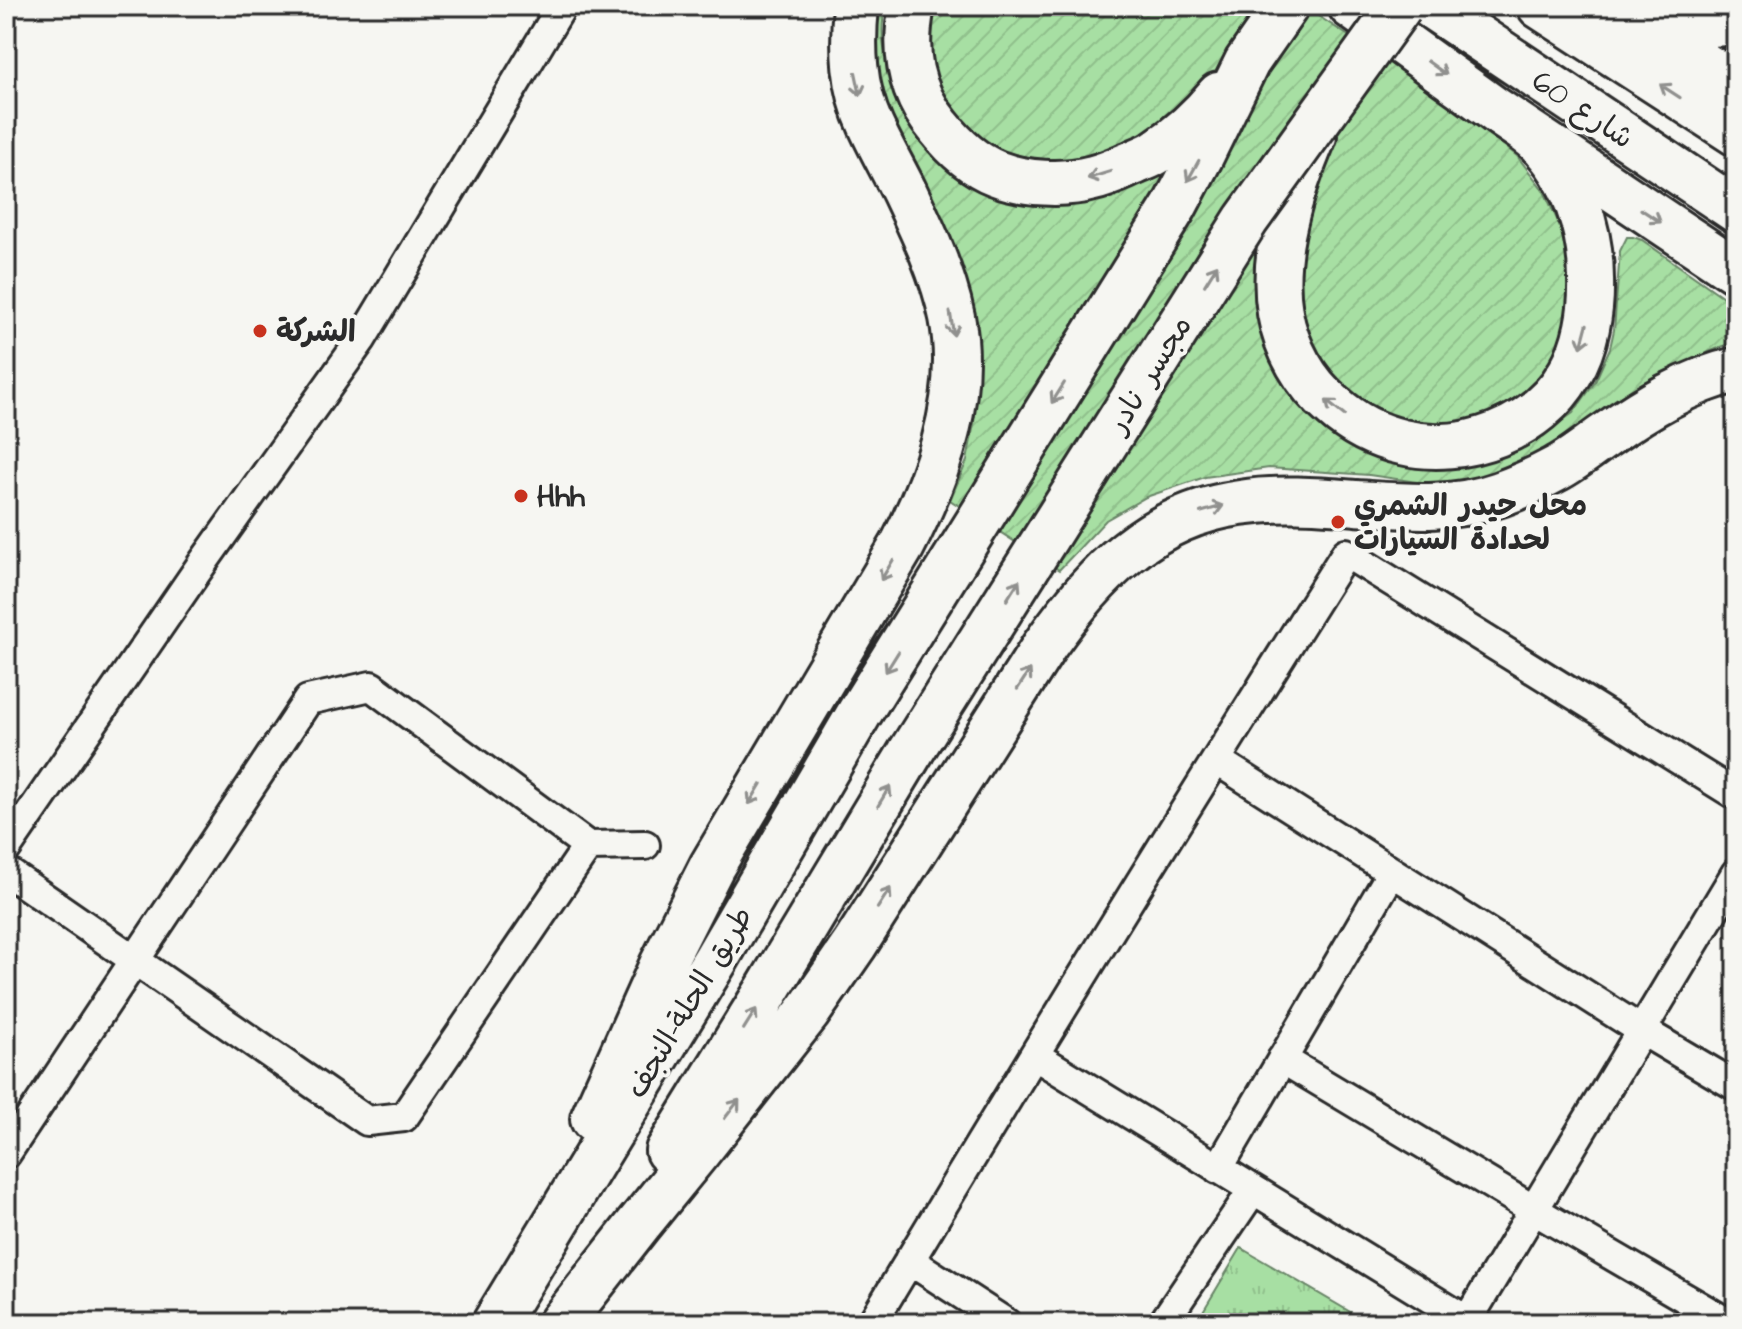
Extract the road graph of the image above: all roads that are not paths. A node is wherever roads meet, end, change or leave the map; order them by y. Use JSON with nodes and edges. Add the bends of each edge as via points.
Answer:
{"nodes":[{"id":1,"x":562,"y":6,"type":"edge"},
{"id":2,"x":856,"y":6,"type":"edge"},
{"id":3,"x":912,"y":6,"type":"edge"},
{"id":4,"x":1286,"y":6,"type":"edge"},
{"id":5,"x":1351,"y":6,"type":"edge"},
{"id":6,"x":1400,"y":6,"type":"edge"},
{"id":7,"x":1431,"y":6,"type":"edge"},
{"id":8,"x":1540,"y":6,"type":"edge"},
{"id":9,"x":1611,"y":6,"type":"edge"},
{"id":10,"x":1644,"y":6,"type":"edge"},
{"id":11,"x":1736,"y":22,"type":"edge"},
{"id":12,"x":1247,"y":62,"type":"junction"},
{"id":13,"x":1736,"y":85,"type":"edge"},
{"id":14,"x":1494,"y":109,"type":"junction"},
{"id":15,"x":1325,"y":112,"type":"junction"},
{"id":16,"x":1736,"y":133,"type":"edge"},
{"id":17,"x":1736,"y":210,"type":"edge"},
{"id":18,"x":1736,"y":271,"type":"edge"},
{"id":19,"x":1736,"y":370,"type":"edge"},
{"id":20,"x":912,"y":750,"type":"joint"},
{"id":21,"x":1216,"y":760,"type":"junction"},
{"id":22,"x":1736,"y":795,"type":"edge"},
{"id":23,"x":645,"y":845,"type":"dead end"},
{"id":24,"x":588,"y":846,"type":"junction"},
{"id":25,"x":6,"y":849,"type":"edge"},
{"id":26,"x":6,"y":871,"type":"edge"},
{"id":27,"x":1392,"y":872,"type":"junction"},
{"id":28,"x":1736,"y":873,"type":"edge"},
{"id":29,"x":135,"y":960,"type":"junction"},
{"id":30,"x":1641,"y":1030,"type":"junction"},
{"id":31,"x":1034,"y":1055,"type":"junction"},
{"id":32,"x":1282,"y":1059,"type":"junction"},
{"id":33,"x":1736,"y":1086,"type":"edge"},
{"id":34,"x":6,"y":1154,"type":"edge"},
{"id":35,"x":1218,"y":1169,"type":"junction"},
{"id":36,"x":1253,"y":1190,"type":"junction"},
{"id":37,"x":1534,"y":1210,"type":"junction"},
{"id":38,"x":909,"y":1260,"type":"junction"},
{"id":39,"x":505,"y":1307,"type":"edge"},
{"id":40,"x":1469,"y":1322,"type":"edge"},
{"id":41,"x":561,"y":1323,"type":"edge"},
{"id":42,"x":872,"y":1323,"type":"edge"},
{"id":43,"x":1006,"y":1323,"type":"edge"},
{"id":44,"x":1163,"y":1323,"type":"edge"},
{"id":45,"x":1728,"y":1323,"type":"edge"}],
"edges":[{"from":1,"to":25,"type":"street","via":[[361,340]]},
{"from":2,"to":39,"type":"highway","one_way":true,"via":[[860,96],[923,231],[952,317],[956,381],[946,435],[931,484],[902,546],[712,866]]},
{"from":12,"to":3,"type":"highway","one_way":true,"via":[[1212,104],[1154,153],[1093,178],[1018,178],[996,173],[959,149],[922,101],[908,60]]},
{"from":4,"to":12,"type":"highway"},
{"from":5,"to":14,"type":"highway","one_way":true},
{"from":6,"to":15,"type":"highway","name":"مجسر نادر","bridge":true},
{"from":7,"to":17,"type":"highway","name":"شارع 60"},
{"from":16,"to":8,"type":"highway","name":"شارع 60","one_way":true},
{"from":9,"to":13,"type":"highway"},
{"from":10,"to":11,"type":"highway","via":[[1704,23]]},
{"from":12,"to":39,"type":"highway","name":"طريق الحلة-النجف","one_way":true,"via":[[1174,207],[860,712]]},
{"from":14,"to":15,"type":"highway","one_way":true,"bridge":true,"via":[[1537,140],[1575,199],[1591,259],[1589,319],[1570,374],[1547,403],[1494,436],[1443,445],[1404,443],[1358,424],[1324,399],[1290,349],[1280,314],[1278,261],[1292,196]]},
{"from":14,"to":18,"type":"highway","one_way":true},
{"from":20,"to":15,"type":"highway","name":"مجسر نادر","one_way":true,"bridge":true,"via":[[1246,220]]},
{"from":41,"to":19,"type":"highway","one_way":true,"via":[[808,1012],[1062,621],[1133,546],[1178,521],[1238,503],[1308,499],[1427,507],[1499,494],[1558,469],[1672,393]]},
{"from":41,"to":20,"type":"highway","name":"طريق الحلة-النجف","one_way":true},
{"from":21,"to":22,"type":"street","via":[[1346,553]]},
{"from":21,"to":27,"type":"street"},
{"from":21,"to":31,"type":"street"},
{"from":23,"to":24,"type":"street"},
{"from":24,"to":29,"type":"street","via":[[371,686],[308,700]]},
{"from":24,"to":29,"type":"street","via":[[404,1117],[367,1121]]},
{"from":26,"to":29,"type":"street"},
{"from":27,"to":30,"type":"street"},
{"from":27,"to":32,"type":"street"},
{"from":28,"to":30,"type":"street"},
{"from":29,"to":34,"type":"street"},
{"from":30,"to":33,"type":"street"},
{"from":30,"to":37,"type":"street"},
{"from":31,"to":35,"type":"street"},
{"from":31,"to":38,"type":"street"},
{"from":32,"to":35,"type":"street"},
{"from":32,"to":37,"type":"street"},
{"from":35,"to":36,"type":"street"},
{"from":36,"to":40,"type":"street"},
{"from":36,"to":44,"type":"street"},
{"from":37,"to":40,"type":"street"},
{"from":37,"to":45,"type":"street"},
{"from":38,"to":42,"type":"street"},
{"from":38,"to":43,"type":"street"}]}
